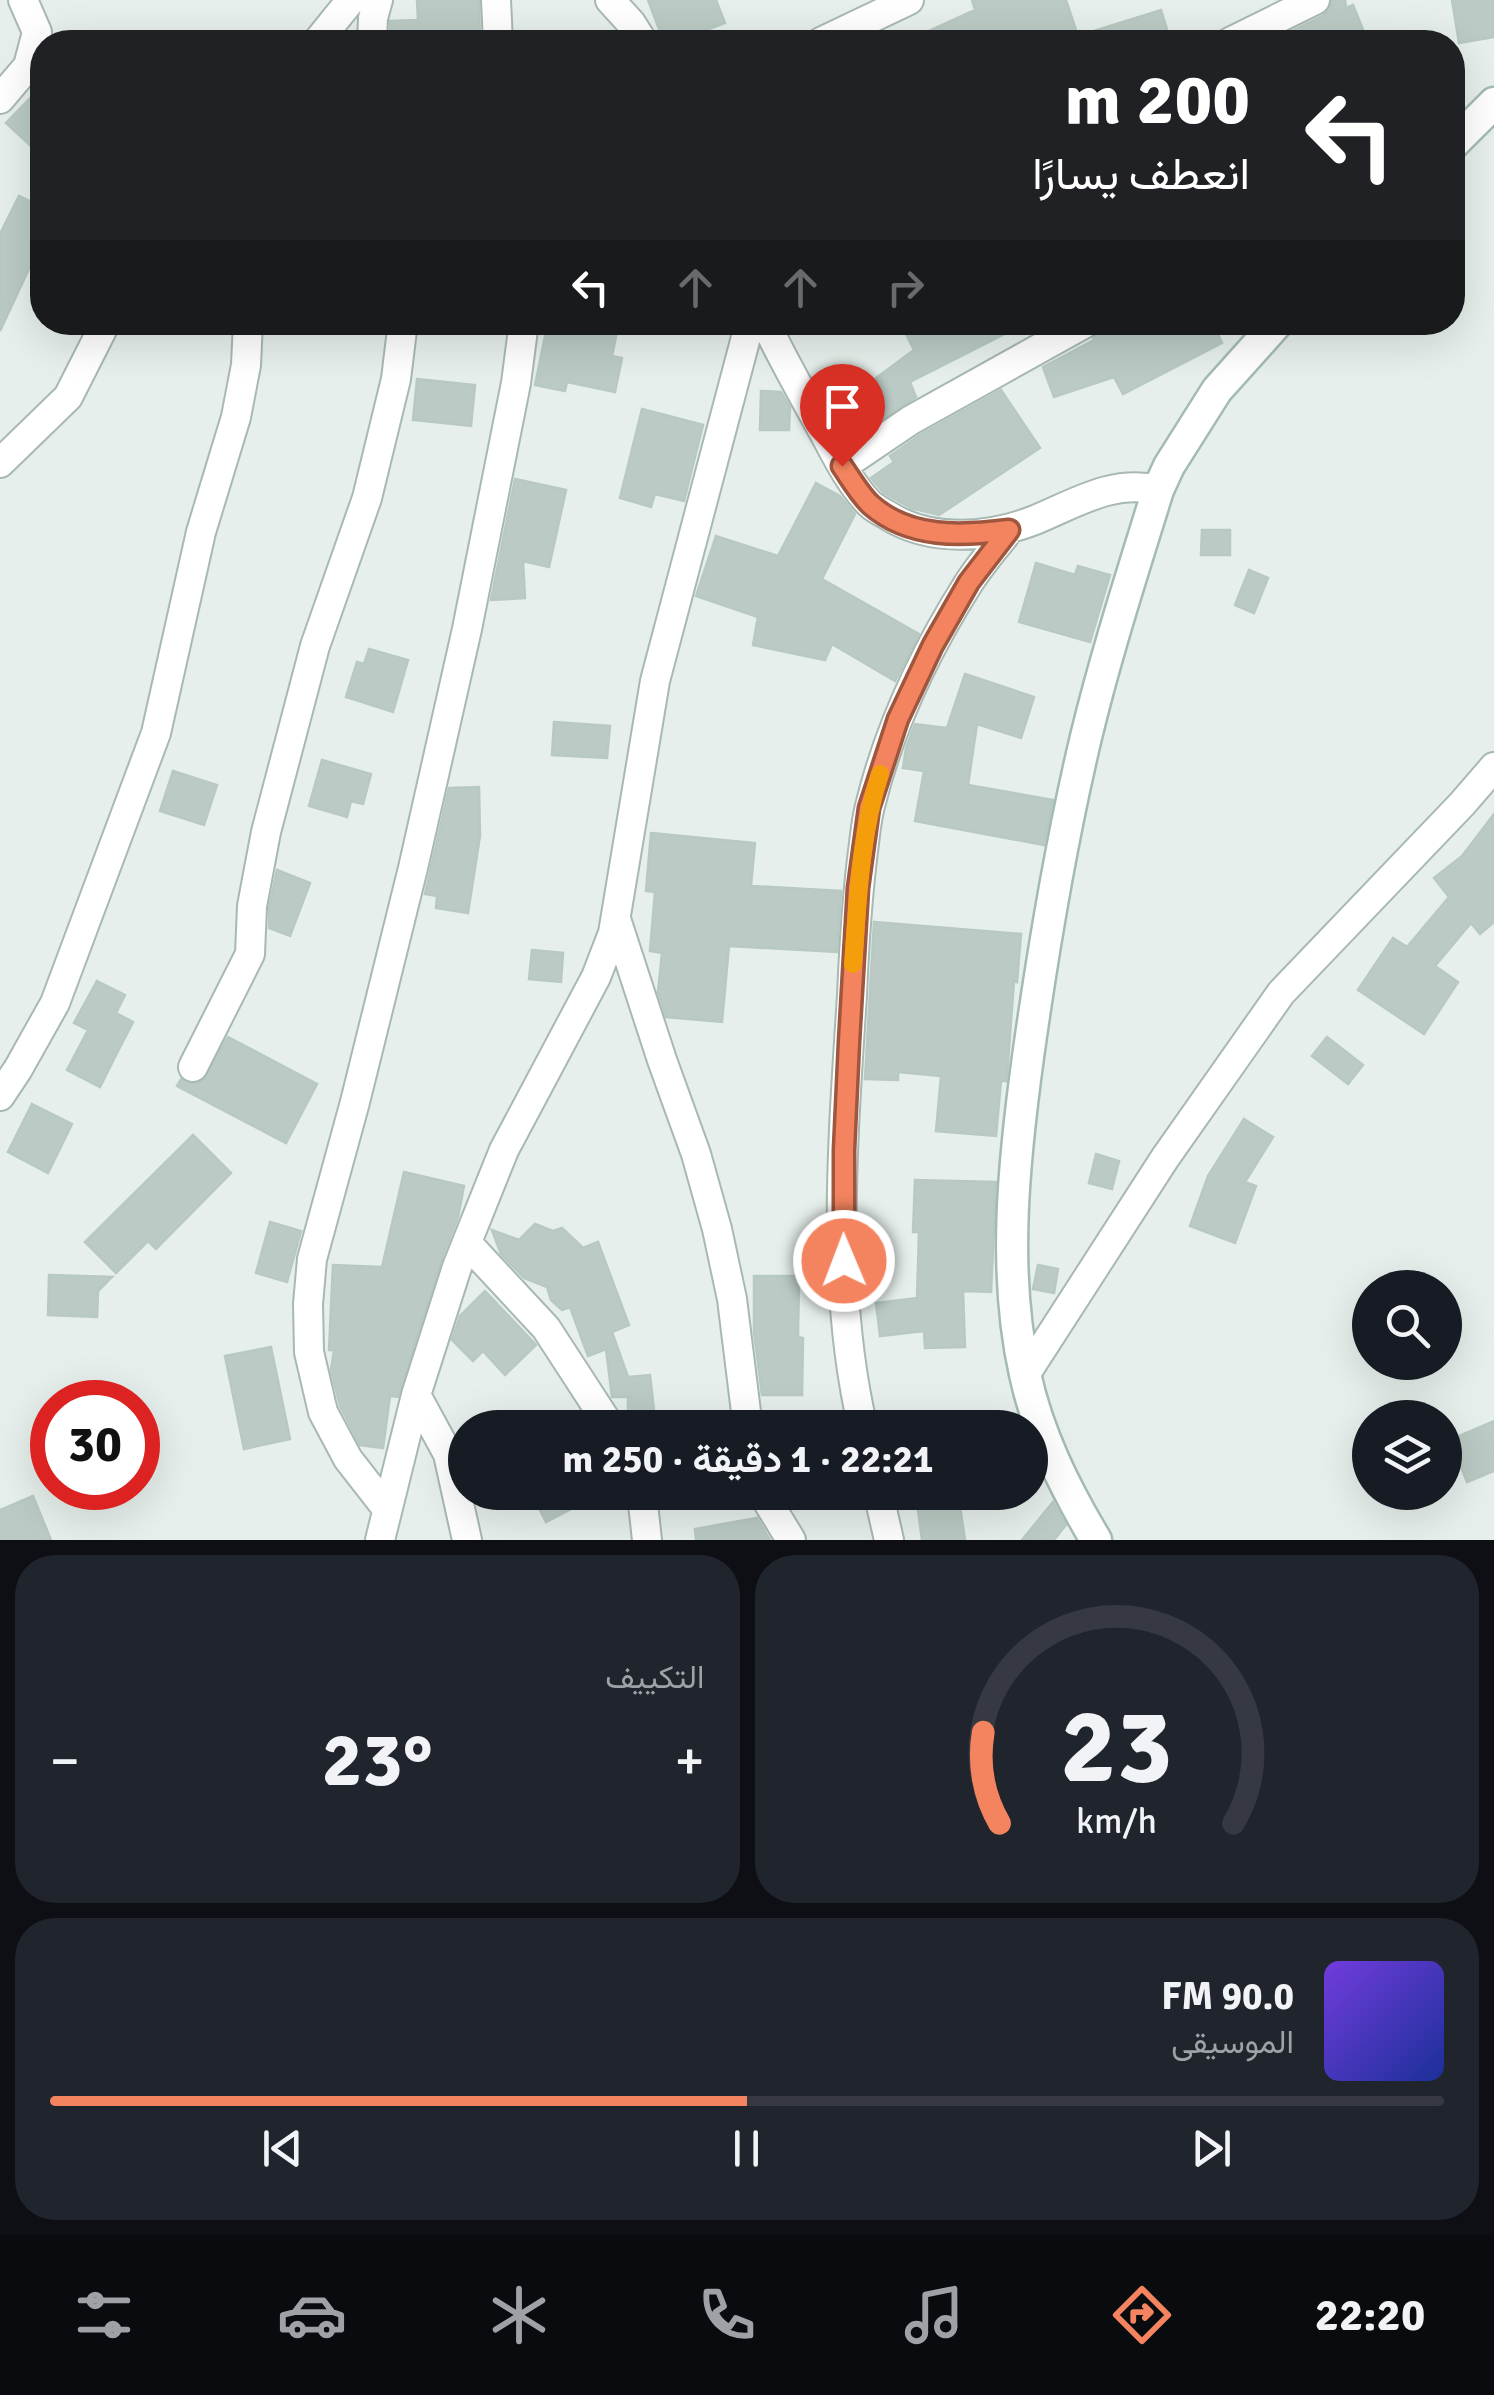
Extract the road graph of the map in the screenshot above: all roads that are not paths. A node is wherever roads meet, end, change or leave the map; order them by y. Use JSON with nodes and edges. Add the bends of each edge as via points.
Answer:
{"nodes":[{"id":1,"x":24,"y":0,"type":"edge"},
{"id":2,"x":351,"y":0,"type":"edge"},
{"id":3,"x":378,"y":0,"type":"edge"},
{"id":4,"x":496,"y":0,"type":"edge"},
{"id":5,"x":611,"y":0,"type":"edge"},
{"id":6,"x":908,"y":0,"type":"edge"},
{"id":7,"x":1315,"y":0,"type":"edge"},
{"id":8,"x":43,"y":30,"type":"edge"},
{"id":9,"x":327,"y":30,"type":"edge"},
{"id":10,"x":372,"y":30,"type":"edge"},
{"id":11,"x":497,"y":30,"type":"edge"},
{"id":12,"x":636,"y":30,"type":"edge"},
{"id":13,"x":846,"y":30,"type":"edge"},
{"id":14,"x":1254,"y":30,"type":"edge"},
{"id":15,"x":30,"y":63,"type":"edge"},
{"id":16,"x":0,"y":99,"type":"edge"},
{"id":17,"x":1494,"y":103,"type":"edge"},
{"id":18,"x":1465,"y":132,"type":"edge"},
{"id":19,"x":99,"y":335,"type":"edge"},
{"id":20,"x":247,"y":335,"type":"edge"},
{"id":21,"x":401,"y":335,"type":"edge"},
{"id":22,"x":522,"y":335,"type":"edge"},
{"id":23,"x":747,"y":335,"type":"edge"},
{"id":24,"x":772,"y":335,"type":"edge"},
{"id":25,"x":1064,"y":335,"type":"edge"},
{"id":26,"x":1266,"y":335,"type":"edge"},
{"id":27,"x":0,"y":464,"type":"edge"},
{"id":28,"x":842,"y":466,"type":"junction"},
{"id":29,"x":1158,"y":490,"type":"junction"},
{"id":30,"x":1009,"y":530,"type":"junction"},
{"id":31,"x":1494,"y":767,"type":"edge"},
{"id":32,"x":616,"y":920,"type":"junction"},
{"id":33,"x":194,"y":1067,"type":"dead end"},
{"id":34,"x":0,"y":1096,"type":"edge"},
{"id":35,"x":467,"y":1243,"type":"junction"},
{"id":36,"x":1025,"y":1375,"type":"junction"},
{"id":37,"x":416,"y":1395,"type":"junction"},
{"id":38,"x":599,"y":1410,"type":"edge"},
{"id":39,"x":746,"y":1410,"type":"edge"},
{"id":40,"x":859,"y":1410,"type":"edge"},
{"id":41,"x":387,"y":1508,"type":"junction"},
{"id":42,"x":644,"y":1510,"type":"edge"},
{"id":43,"x":773,"y":1510,"type":"edge"},
{"id":44,"x":882,"y":1510,"type":"edge"},
{"id":45,"x":380,"y":1540,"type":"edge"},
{"id":46,"x":466,"y":1540,"type":"edge"},
{"id":47,"x":647,"y":1540,"type":"edge"},
{"id":48,"x":792,"y":1540,"type":"edge"},
{"id":49,"x":890,"y":1540,"type":"edge"},
{"id":50,"x":1096,"y":1540,"type":"edge"}],
"edges":[{"from":1,"to":8,"type":"street"},
{"from":2,"to":9,"type":"street"},
{"from":3,"to":10,"type":"street"},
{"from":4,"to":11,"type":"street"},
{"from":5,"to":12,"type":"street"},
{"from":6,"to":13,"type":"street"},
{"from":7,"to":14,"type":"street"},
{"from":15,"to":16,"type":"street"},
{"from":17,"to":18,"type":"street"},
{"from":19,"to":27,"type":"street","via":[[68,397]]},
{"from":20,"to":34,"type":"street","via":[[236,417],[201,532],[156,733],[55,1003]]},
{"from":21,"to":33,"type":"street","via":[[367,498],[315,646],[266,832],[250,954]]},
{"from":22,"to":41,"type":"street","via":[[417,850],[312,1259],[309,1352],[323,1412]]},
{"from":23,"to":32,"type":"street","via":[[655,681]]},
{"from":24,"to":28,"type":"street"},
{"from":25,"to":28,"type":"street"},
{"from":26,"to":29,"type":"street","via":[[1217,390]]},
{"from":28,"to":30,"type":"street","via":[[870,504],[902,525],[968,535]]},
{"from":29,"to":30,"type":"street","via":[[1139,485],[1096,493]]},
{"from":29,"to":36,"type":"street","via":[[1086,736],[1042,958],[1018,1127],[1012,1262]]},
{"from":30,"to":40,"type":"street","via":[[933,645],[898,719],[869,808],[857,908],[842,1233]]},
{"from":31,"to":36,"type":"street","via":[[1281,994]]},
{"from":32,"to":35,"type":"street","via":[[596,978],[504,1150]]},
{"from":32,"to":39,"type":"street","via":[[717,1229]]},
{"from":35,"to":37,"type":"street"},
{"from":35,"to":38,"type":"street","via":[[546,1328]]},
{"from":36,"to":50,"type":"street","via":[[1044,1440]]},
{"from":37,"to":41,"type":"street"},
{"from":37,"to":46,"type":"street","via":[[448,1454]]},
{"from":41,"to":45,"type":"street"},
{"from":42,"to":47,"type":"street"},
{"from":43,"to":48,"type":"street"},
{"from":44,"to":49,"type":"street"}]}
